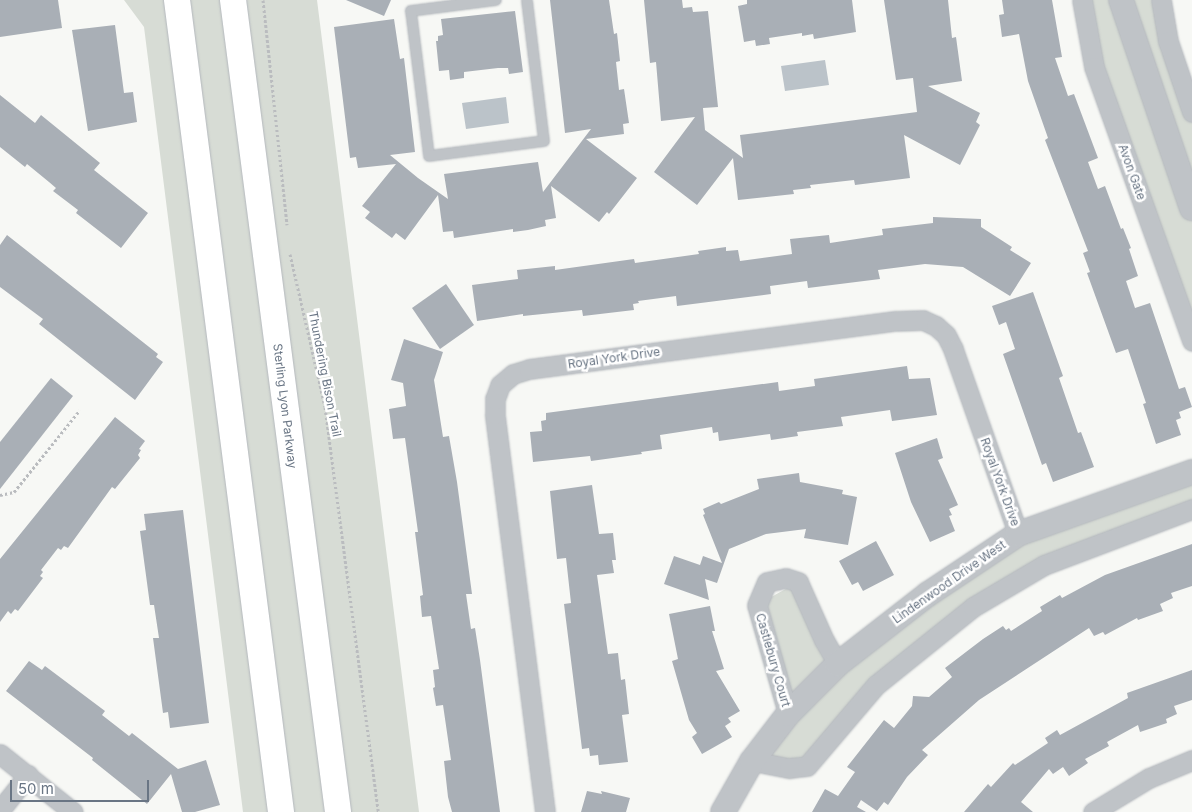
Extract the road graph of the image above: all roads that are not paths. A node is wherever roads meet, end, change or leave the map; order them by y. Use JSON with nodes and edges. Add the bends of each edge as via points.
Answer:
{"nodes":[{"id":1,"x":233,"y":0,"type":"edge"},
{"id":2,"x":246,"y":0,"type":"edge"},
{"id":3,"x":496,"y":0,"type":"edge"},
{"id":4,"x":527,"y":0,"type":"edge"},
{"id":5,"x":1082,"y":0,"type":"edge"},
{"id":6,"x":1121,"y":0,"type":"edge"},
{"id":7,"x":1161,"y":0,"type":"edge"},
{"id":8,"x":176,"y":3,"type":"edge"},
{"id":9,"x":420,"y":5,"type":"edge"},
{"id":10,"x":237,"y":30,"type":"junction"},
{"id":11,"x":1192,"y":112,"type":"edge"},
{"id":12,"x":1192,"y":208,"type":"edge"},
{"id":13,"x":1192,"y":340,"type":"edge"},
{"id":14,"x":1192,"y":472,"type":"edge"},
{"id":15,"x":1192,"y":509,"type":"edge"},
{"id":16,"x":1018,"y":534,"type":"junction"},
{"id":17,"x":838,"y":664,"type":"junction"},
{"id":18,"x":788,"y":714,"type":"junction"},
{"id":19,"x":0,"y":754,"type":"edge"},
{"id":20,"x":1192,"y":760,"type":"edge"},
{"id":21,"x":752,"y":761,"type":"junction"},
{"id":22,"x":28,"y":775,"type":"junction"},
{"id":23,"x":0,"y":810,"type":"edge"},
{"id":24,"x":73,"y":812,"type":"edge"},
{"id":25,"x":281,"y":812,"type":"edge"},
{"id":26,"x":338,"y":812,"type":"edge"},
{"id":27,"x":545,"y":812,"type":"edge"},
{"id":28,"x":723,"y":812,"type":"edge"},
{"id":29,"x":1093,"y":812,"type":"edge"}],
"edges":[{"from":1,"to":10,"type":"main road","name":"Sterling Lyon Parkway"},
{"from":2,"to":10,"type":"main road"},
{"from":3,"to":9,"type":"lane"},
{"from":4,"to":9,"type":"lane","via":[[544,141],[429,156],[411,11]]},
{"from":5,"to":13,"type":"street","name":"Avon Gate","via":[[1094,67]]},
{"from":6,"to":12,"type":"street"},
{"from":7,"to":11,"type":"street","via":[[1168,41]]},
{"from":8,"to":25,"type":"main road"},
{"from":10,"to":26,"type":"main road","name":"Sterling Lyon Parkway"},
{"from":14,"to":16,"type":"street","name":"Lindenwood Drive West"},
{"from":15,"to":21,"type":"street","via":[[1044,566],[973,607],[876,685],[807,766],[789,768]]},
{"from":16,"to":17,"type":"street","name":"Lindenwood Drive West","via":[[928,594]]},
{"from":16,"to":27,"type":"street","name":"Royal York Drive","via":[[953,349],[946,335],[923,320],[539,368],[513,374],[500,385],[495,399],[495,414]]},
{"from":17,"to":18,"type":"street","name":"Lindenwood Drive West"},
{"from":17,"to":18,"type":"street","name":"Castlebury Court","via":[[798,582],[786,578],[767,582],[757,605]]},
{"from":18,"to":21,"type":"street","name":"Lindenwood Drive West"},
{"from":19,"to":22,"type":"street"},
{"from":20,"to":29,"type":"street","via":[[1150,778]]},
{"from":21,"to":28,"type":"street","name":"Lindenwood Drive West"},
{"from":22,"to":23,"type":"street"},
{"from":22,"to":24,"type":"street"}]}
